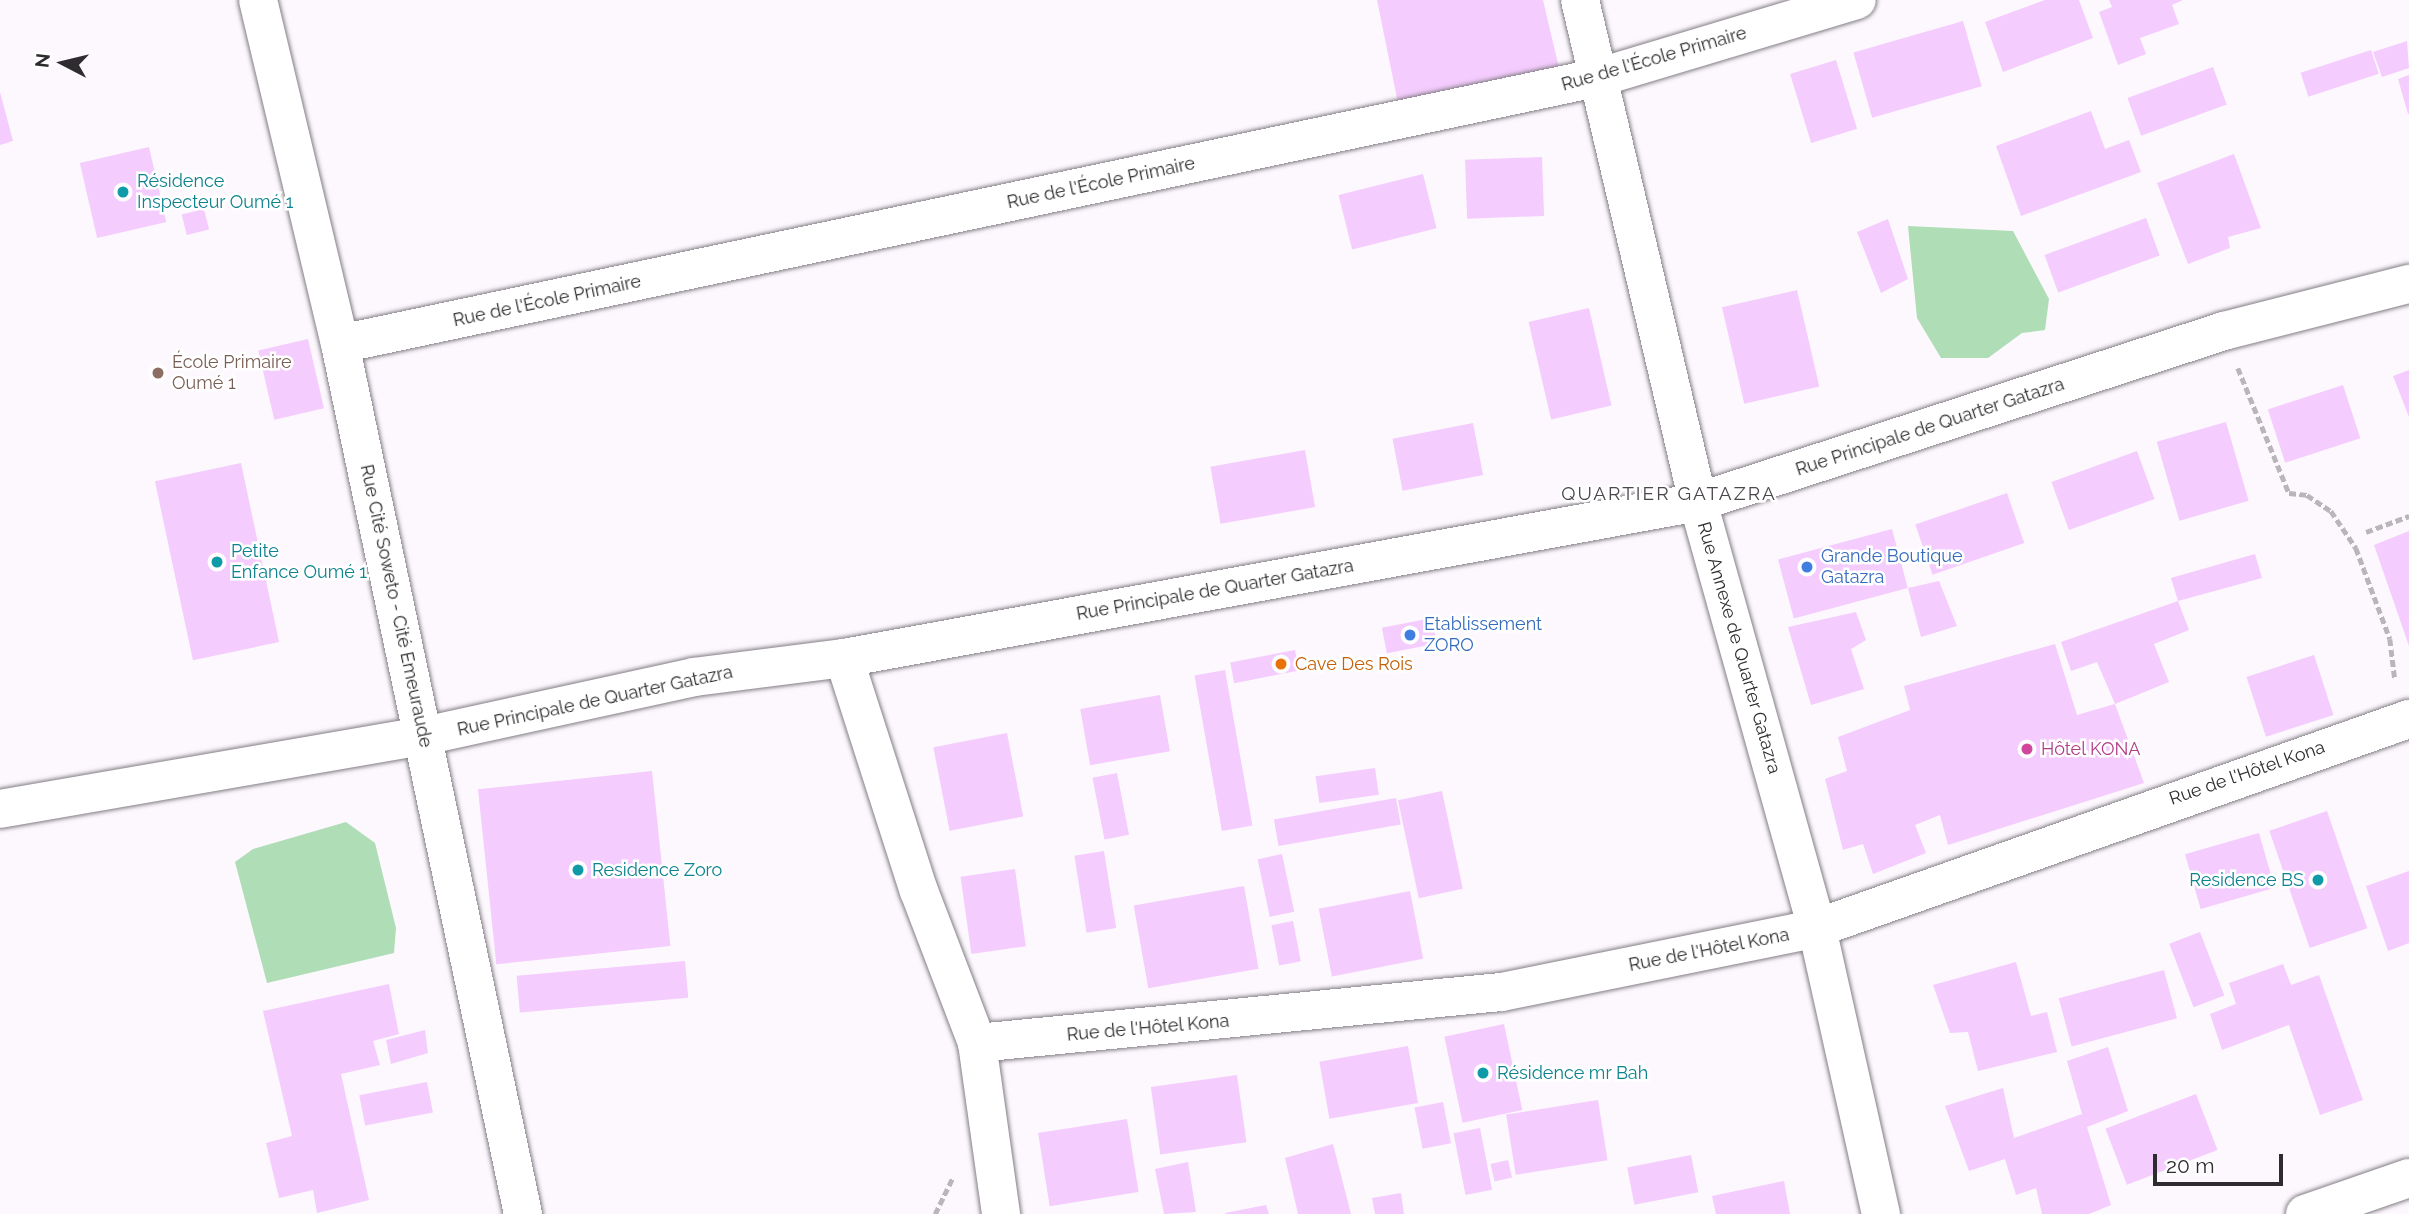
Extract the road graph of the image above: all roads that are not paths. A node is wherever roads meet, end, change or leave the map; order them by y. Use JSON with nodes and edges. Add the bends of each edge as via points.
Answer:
{"nodes":[{"id":1,"x":258,"y":0,"type":"edge"},
{"id":2,"x":1580,"y":0,"type":"edge"},
{"id":3,"x":1857,"y":0,"type":"edge"},
{"id":4,"x":1600,"y":77,"type":"junction"},
{"id":5,"x":2409,"y":284,"type":"edge"},
{"id":6,"x":340,"y":345,"type":"junction"},
{"id":7,"x":1698,"y":502,"type":"junction"},
{"id":8,"x":844,"y":658,"type":"junction"},
{"id":9,"x":2399,"y":705,"type":"edge"},
{"id":10,"x":424,"y":736,"type":"junction"},
{"id":11,"x":0,"y":809,"type":"edge"},
{"id":12,"x":1817,"y":928,"type":"junction"},
{"id":13,"x":977,"y":1043,"type":"junction"},
{"id":14,"x":2409,"y":1178,"type":"edge"},
{"id":15,"x":523,"y":1214,"type":"edge"},
{"id":16,"x":1001,"y":1214,"type":"edge"},
{"id":17,"x":1881,"y":1214,"type":"edge"},
{"id":18,"x":2305,"y":1214,"type":"edge"}],
"edges":[{"from":1,"to":6,"type":"street","name":"Rue Cité Soweto - Cité Emeuraude"},
{"from":2,"to":4,"type":"street","name":"Rue Annexe de Quarter Gatazra"},
{"from":3,"to":4,"type":"street","name":"Rue de l'École Primaire"},
{"from":4,"to":6,"type":"street","name":"Rue de l'École Primaire"},
{"from":4,"to":7,"type":"street","name":"Rue Annexe de Quarter Gatazra"},
{"from":5,"to":7,"type":"street","name":"Rue Principale de Quarter Gatazra","via":[[2224,331]]},
{"from":6,"to":10,"type":"street","name":"Rue Cité Soweto - Cité Emeuraude"},
{"from":7,"to":8,"type":"street","name":"Rue Principale de Quarter Gatazra"},
{"from":7,"to":12,"type":"street","name":"Rue Annexe de Quarter Gatazra"},
{"from":8,"to":10,"type":"street","name":"Rue Principale de Quarter Gatazra","via":[[694,677]]},
{"from":8,"to":13,"type":"street","via":[[914,878]]},
{"from":9,"to":12,"type":"street","name":"Rue de l'Hôtel Kona"},
{"from":10,"to":11,"type":"street","name":"Rue Principale de Quarter Gatazra"},
{"from":10,"to":15,"type":"street","name":"Rue Cité Soweto - Cité Emeuraude"},
{"from":12,"to":13,"type":"street","name":"Rue de l'Hôtel Kona","via":[[1501,992]]},
{"from":12,"to":17,"type":"street","name":"Rue Annexe de Quarter Gatazra"},
{"from":13,"to":16,"type":"street"},
{"from":14,"to":18,"type":"street"}]}
